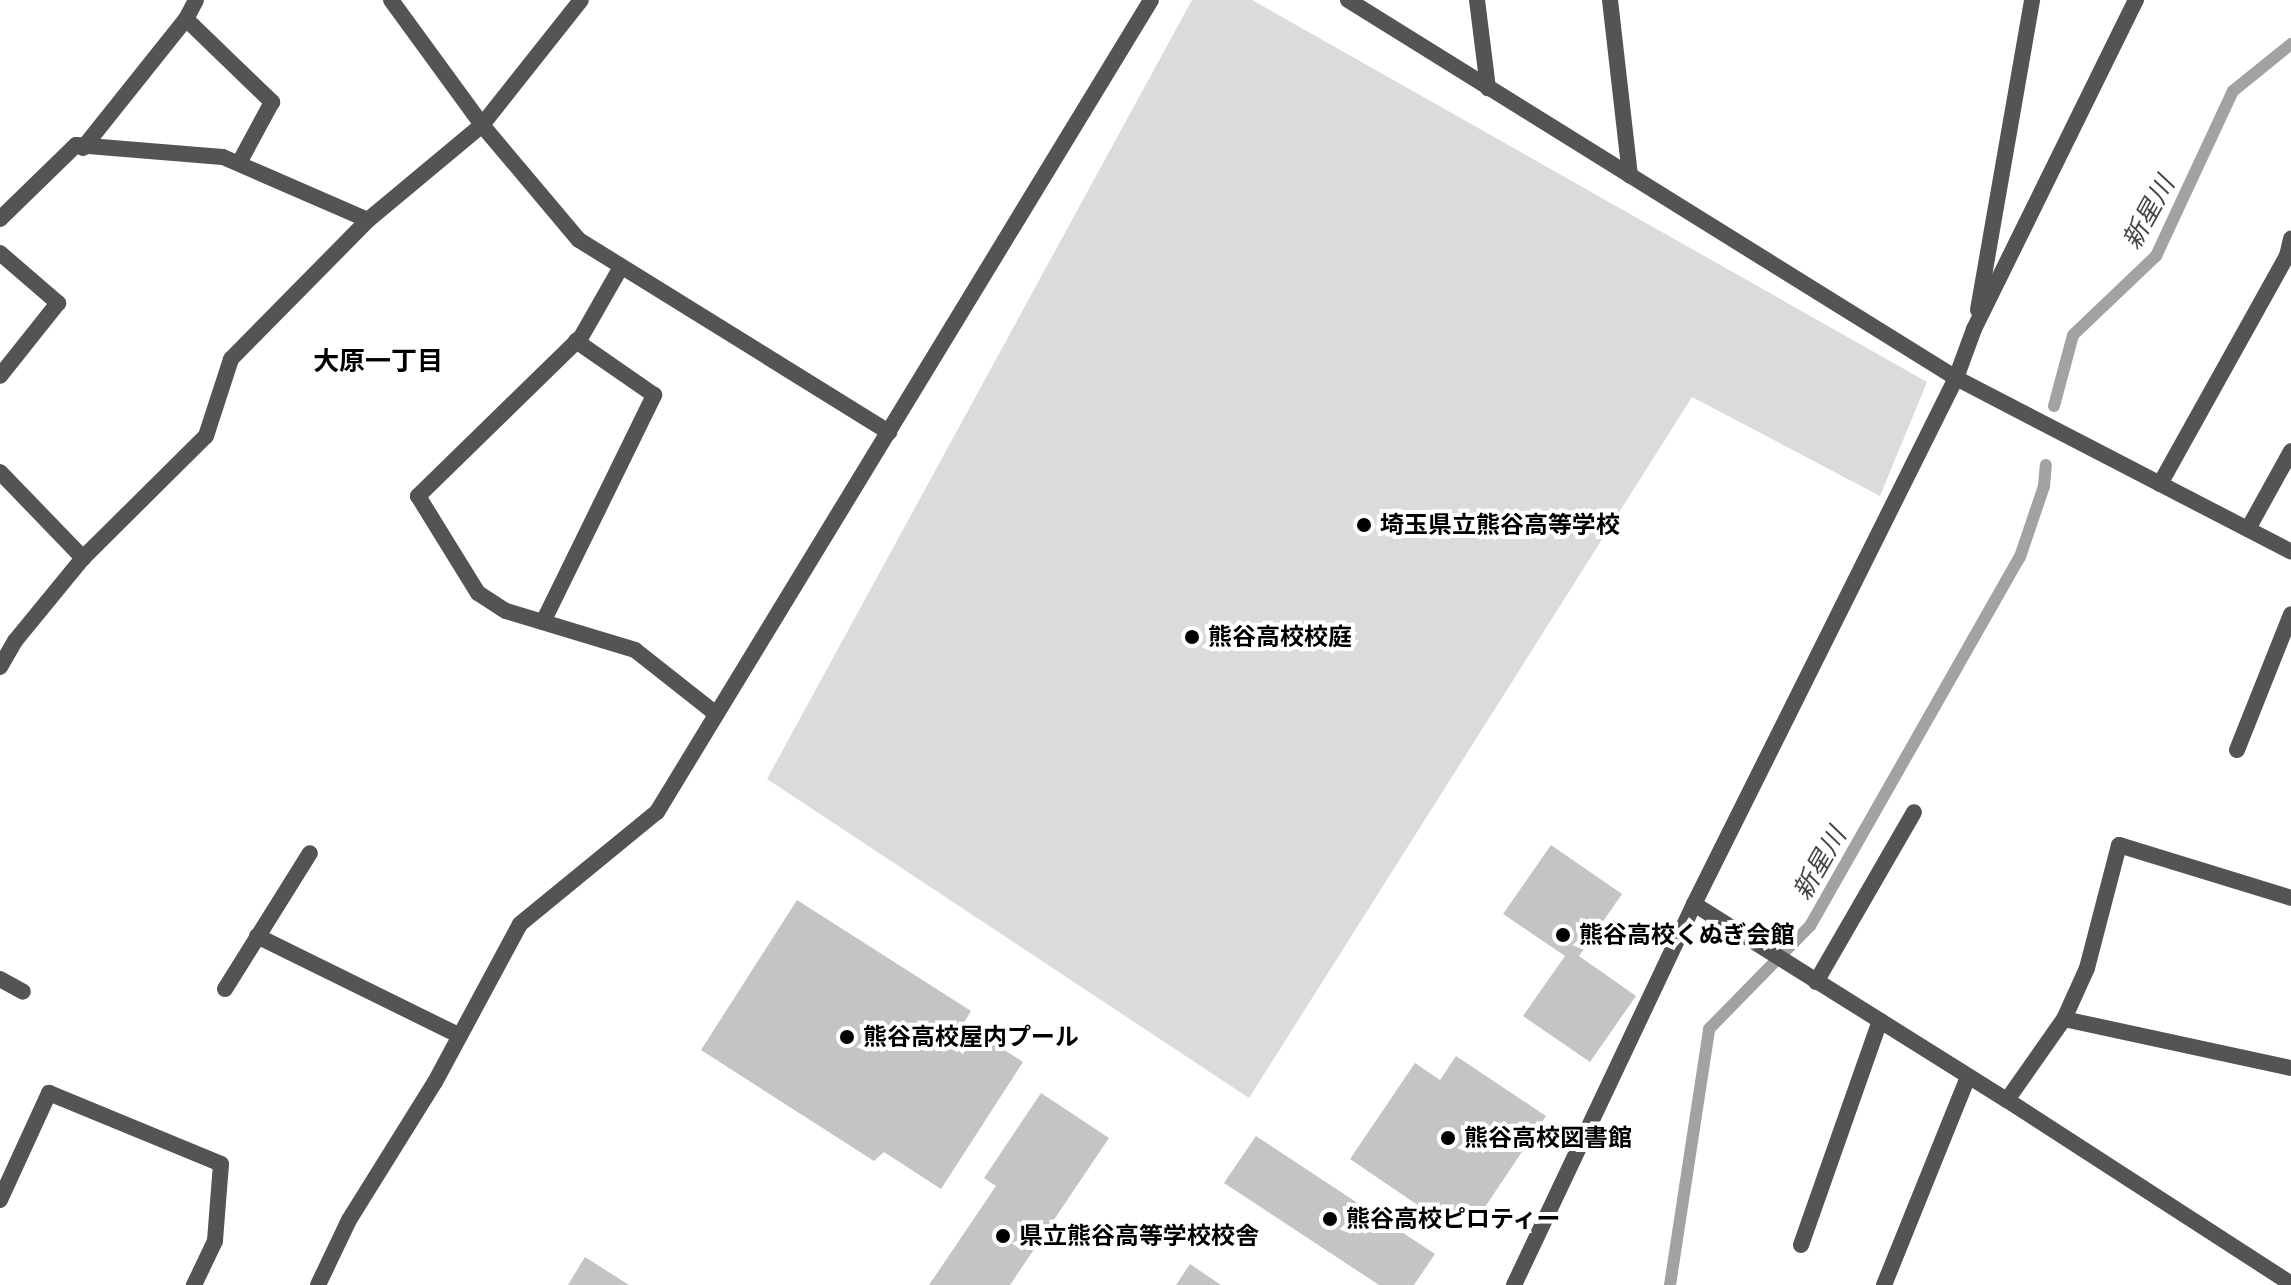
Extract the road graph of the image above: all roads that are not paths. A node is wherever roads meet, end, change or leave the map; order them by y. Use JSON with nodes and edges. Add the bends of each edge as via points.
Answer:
{"nodes":[{"id":1,"x":196,"y":0,"type":"edge"},
{"id":2,"x":391,"y":0,"type":"edge"},
{"id":3,"x":581,"y":0,"type":"edge"},
{"id":4,"x":1151,"y":0,"type":"edge"},
{"id":5,"x":1348,"y":0,"type":"edge"},
{"id":6,"x":1477,"y":0,"type":"edge"},
{"id":7,"x":1610,"y":0,"type":"edge"},
{"id":8,"x":2032,"y":0,"type":"edge"},
{"id":9,"x":2136,"y":0,"type":"edge"},
{"id":10,"x":186,"y":19,"type":"junction"},
{"id":11,"x":1488,"y":88,"type":"junction"},
{"id":12,"x":482,"y":125,"type":"junction"},
{"id":13,"x":83,"y":148,"type":"junction"},
{"id":14,"x":239,"y":163,"type":"junction"},
{"id":15,"x":1630,"y":176,"type":"junction"},
{"id":16,"x":0,"y":219,"type":"edge"},
{"id":17,"x":368,"y":220,"type":"junction"},
{"id":18,"x":2291,"y":238,"type":"edge"},
{"id":19,"x":0,"y":253,"type":"edge"},
{"id":20,"x":621,"y":267,"type":"junction"},
{"id":21,"x":1974,"y":329,"type":"junction"},
{"id":22,"x":576,"y":341,"type":"junction"},
{"id":23,"x":0,"y":376,"type":"edge"},
{"id":24,"x":1956,"y":378,"type":"junction"},
{"id":25,"x":889,"y":432,"type":"junction"},
{"id":26,"x":2291,"y":451,"type":"edge"},
{"id":27,"x":0,"y":472,"type":"edge"},
{"id":28,"x":2160,"y":484,"type":"junction"},
{"id":29,"x":2248,"y":529,"type":"junction"},
{"id":30,"x":2291,"y":552,"type":"edge"},
{"id":31,"x":83,"y":558,"type":"junction"},
{"id":32,"x":2291,"y":614,"type":"edge"},
{"id":33,"x":543,"y":622,"type":"junction"},
{"id":34,"x":0,"y":667,"type":"edge"},
{"id":35,"x":716,"y":714,"type":"junction"},
{"id":36,"x":2237,"y":750,"type":"dead end"},
{"id":37,"x":1914,"y":812,"type":"dead end"},
{"id":38,"x":310,"y":853,"type":"dead end"},
{"id":39,"x":2291,"y":898,"type":"edge"},
{"id":40,"x":1694,"y":904,"type":"junction"},
{"id":41,"x":257,"y":936,"type":"junction"},
{"id":42,"x":1809,"y":977,"type":"junction"},
{"id":43,"x":0,"y":979,"type":"edge"},
{"id":44,"x":225,"y":989,"type":"dead end"},
{"id":45,"x":23,"y":992,"type":"dead end"},
{"id":46,"x":2064,"y":1019,"type":"junction"},
{"id":47,"x":1880,"y":1021,"type":"junction"},
{"id":48,"x":460,"y":1036,"type":"junction"},
{"id":49,"x":2291,"y":1068,"type":"edge"},
{"id":50,"x":1968,"y":1077,"type":"junction"},
{"id":51,"x":2007,"y":1100,"type":"junction"},
{"id":52,"x":0,"y":1200,"type":"edge"},
{"id":53,"x":1801,"y":1245,"type":"dead end"},
{"id":54,"x":2291,"y":1284,"type":"edge"},
{"id":55,"x":194,"y":1285,"type":"edge"},
{"id":56,"x":318,"y":1285,"type":"edge"},
{"id":57,"x":1514,"y":1285,"type":"edge"},
{"id":58,"x":1884,"y":1285,"type":"edge"}],
"edges":[{"from":1,"to":10,"type":"street"},
{"from":2,"to":12,"type":"street"},
{"from":3,"to":12,"type":"street"},
{"from":4,"to":25,"type":"street"},
{"from":5,"to":11,"type":"street"},
{"from":6,"to":11,"type":"street"},
{"from":7,"to":15,"type":"street"},
{"from":8,"to":21,"type":"street"},
{"from":9,"to":21,"type":"street"},
{"from":10,"to":13,"type":"street"},
{"from":10,"to":14,"type":"street","via":[[272,102]]},
{"from":11,"to":15,"type":"street"},
{"from":12,"to":17,"type":"street"},
{"from":12,"to":20,"type":"street","via":[[579,240]]},
{"from":13,"to":14,"type":"street","via":[[223,157]]},
{"from":13,"to":16,"type":"street","via":[[76,145]]},
{"from":14,"to":17,"type":"street"},
{"from":15,"to":24,"type":"street"},
{"from":17,"to":31,"type":"street","via":[[231,359],[206,436]]},
{"from":18,"to":28,"type":"street","via":[[2287,256]]},
{"from":19,"to":23,"type":"street","via":[[58,303]]},
{"from":20,"to":22,"type":"street"},
{"from":20,"to":25,"type":"street"},
{"from":21,"to":24,"type":"street"},
{"from":22,"to":33,"type":"street","via":[[654,395]]},
{"from":22,"to":33,"type":"street","via":[[418,496],[478,593],[506,611]]},
{"from":24,"to":28,"type":"street"},
{"from":24,"to":40,"type":"street"},
{"from":25,"to":35,"type":"street"},
{"from":26,"to":29,"type":"street"},
{"from":27,"to":31,"type":"street"},
{"from":28,"to":29,"type":"street"},
{"from":29,"to":30,"type":"street"},
{"from":31,"to":34,"type":"street"},
{"from":32,"to":36,"type":"street"},
{"from":33,"to":35,"type":"street","via":[[635,650]]},
{"from":35,"to":48,"type":"street","via":[[657,812],[520,924]]},
{"from":37,"to":42,"type":"street"},
{"from":38,"to":41,"type":"street"},
{"from":39,"to":46,"type":"street","via":[[2119,845],[2087,968]]},
{"from":40,"to":42,"type":"street"},
{"from":40,"to":57,"type":"street"},
{"from":41,"to":44,"type":"street"},
{"from":41,"to":48,"type":"street"},
{"from":42,"to":47,"type":"street"},
{"from":43,"to":45,"type":"street"},
{"from":46,"to":49,"type":"street"},
{"from":46,"to":51,"type":"street"},
{"from":47,"to":50,"type":"street"},
{"from":47,"to":53,"type":"street"},
{"from":48,"to":56,"type":"street","via":[[349,1220]]},
{"from":50,"to":51,"type":"street"},
{"from":50,"to":58,"type":"street"},
{"from":51,"to":54,"type":"street"},
{"from":52,"to":55,"type":"street","via":[[49,1093],[221,1164],[215,1241]]}]}
